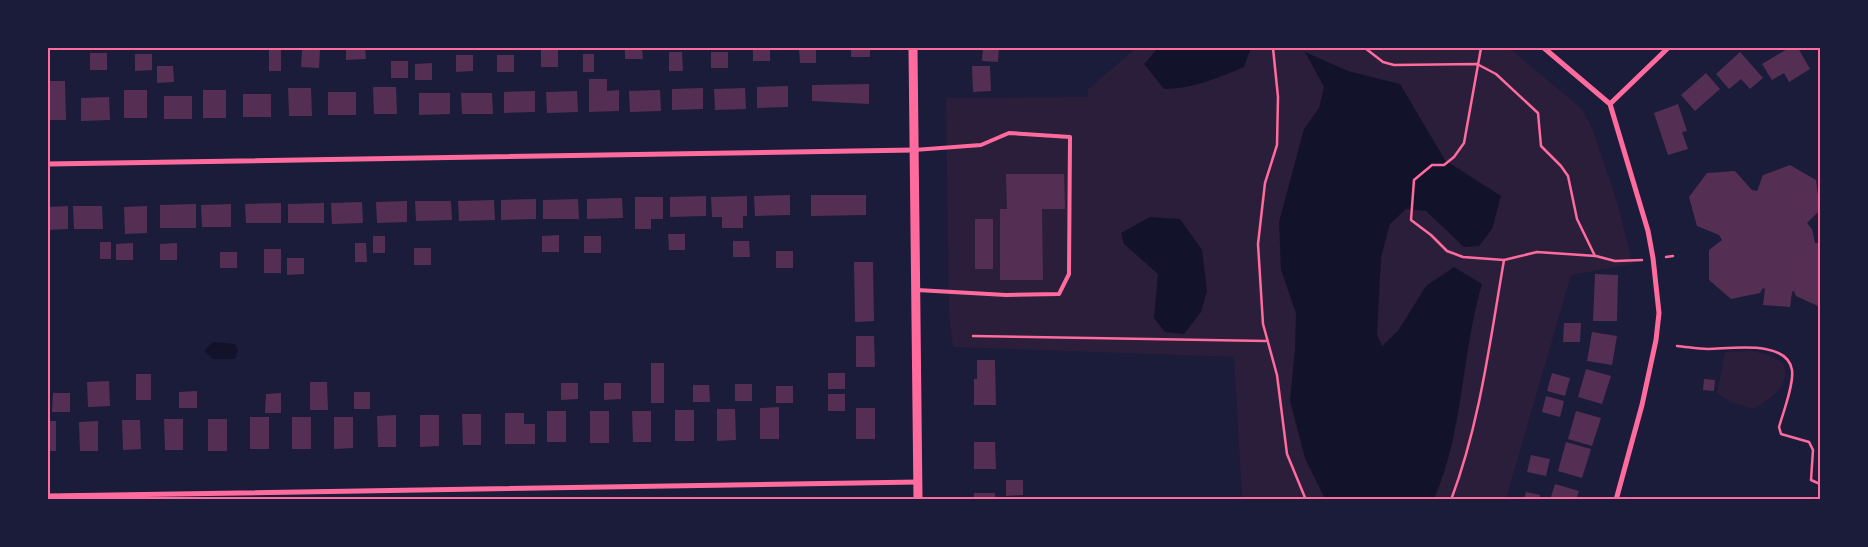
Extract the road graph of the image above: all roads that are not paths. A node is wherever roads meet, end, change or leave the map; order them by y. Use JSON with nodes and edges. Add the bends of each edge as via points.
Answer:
{"nodes":[{"id":1,"x":913,"y":48,"type":"edge"},
{"id":2,"x":1544,"y":48,"type":"edge"},
{"id":3,"x":1668,"y":48,"type":"edge"},
{"id":4,"x":1610,"y":104,"type":"junction"},
{"id":5,"x":914,"y":150,"type":"junction"},
{"id":6,"x":48,"y":164,"type":"edge"},
{"id":7,"x":917,"y":290,"type":"junction"},
{"id":8,"x":918,"y":482,"type":"junction"},
{"id":9,"x":48,"y":496,"type":"edge"},
{"id":10,"x":918,"y":500,"type":"edge"},
{"id":11,"x":1616,"y":500,"type":"edge"}],
"edges":[{"from":1,"to":5,"type":"street"},
{"from":2,"to":4,"type":"street"},
{"from":3,"to":4,"type":"street"},
{"from":4,"to":11,"type":"street","via":[[1648,231],[1659,313],[1642,405]]},
{"from":5,"to":6,"type":"street"},
{"from":5,"to":7,"type":"street"},
{"from":5,"to":7,"type":"lane","via":[[981,145],[1009,134],[1070,137],[1069,274],[1059,294]]},
{"from":7,"to":8,"type":"street"},
{"from":8,"to":9,"type":"street"},
{"from":8,"to":10,"type":"street"}]}
